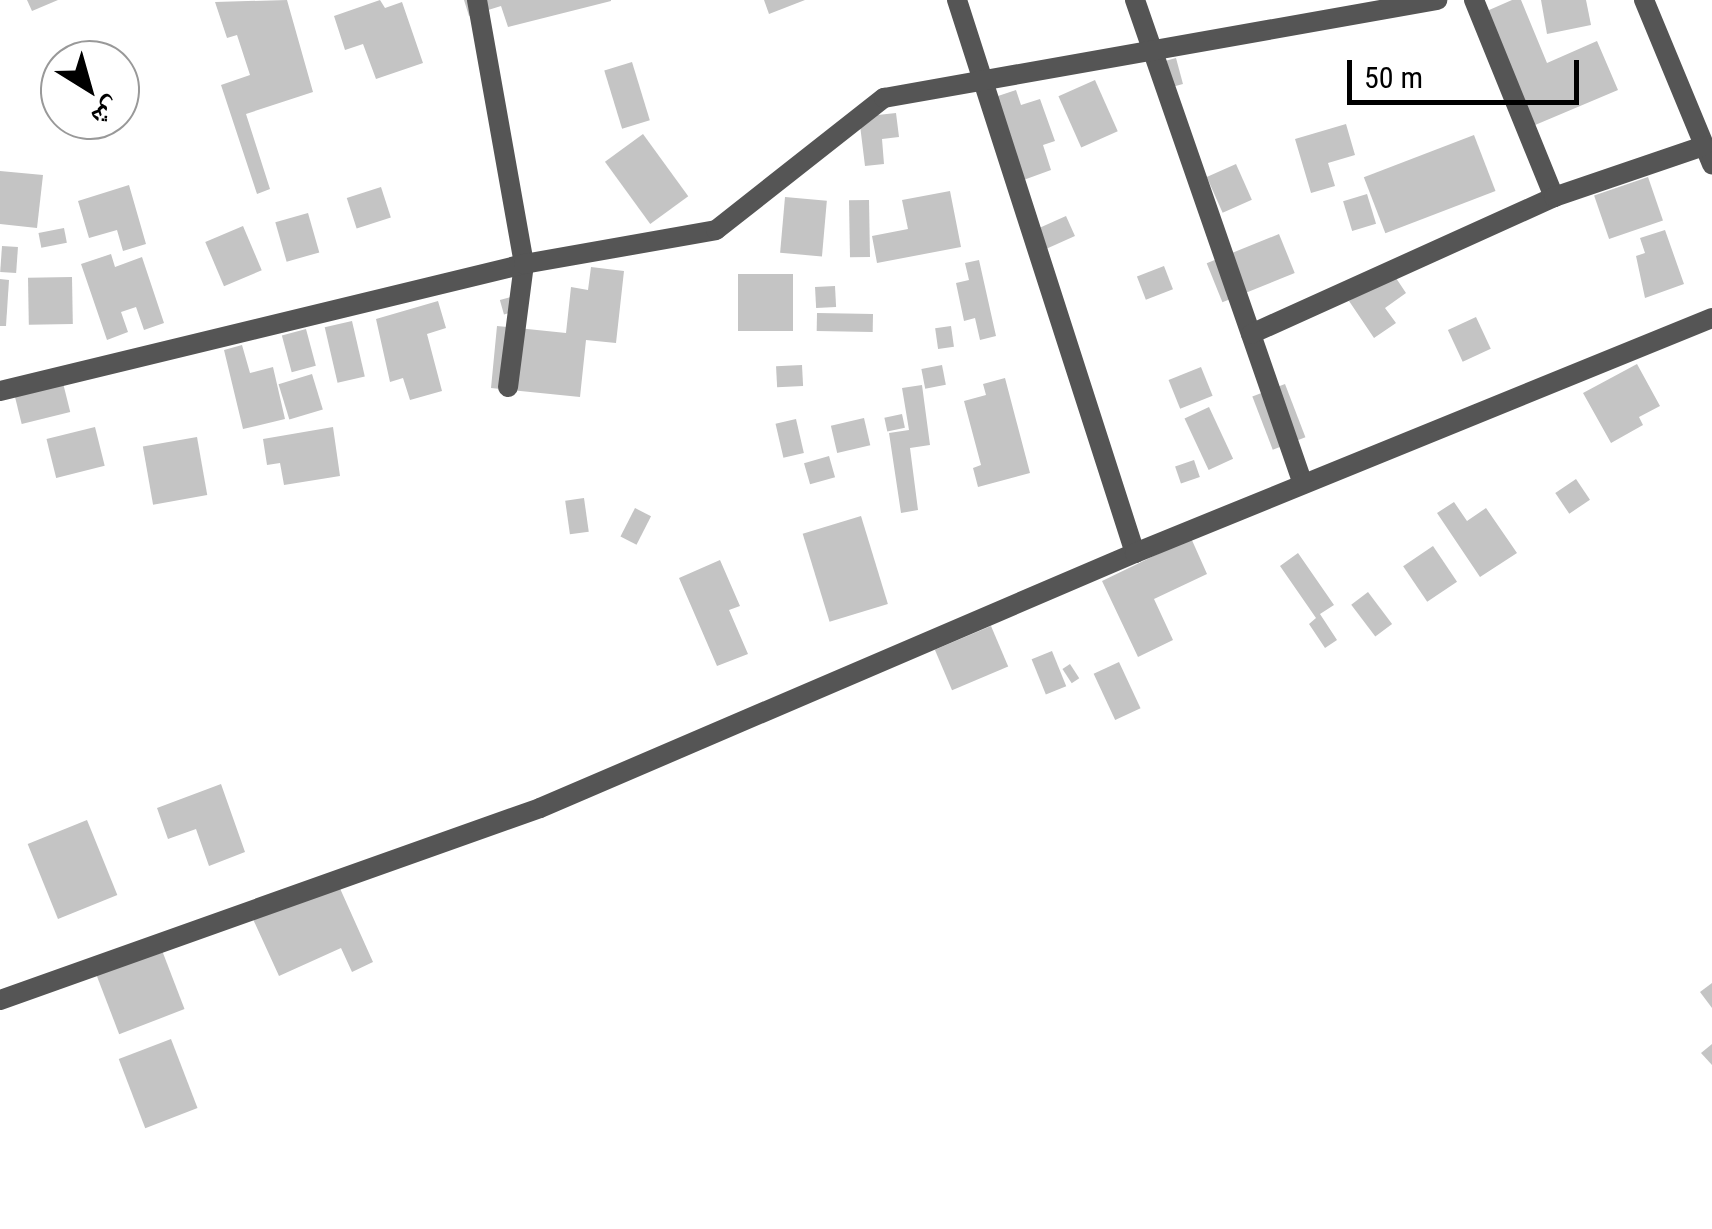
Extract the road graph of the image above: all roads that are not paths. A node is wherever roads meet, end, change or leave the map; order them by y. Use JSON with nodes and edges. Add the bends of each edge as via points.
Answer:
{"nodes":[{"id":1,"x":476,"y":0,"type":"edge"},
{"id":2,"x":957,"y":0,"type":"edge"},
{"id":3,"x":1135,"y":0,"type":"edge"},
{"id":4,"x":1437,"y":0,"type":"edge"},
{"id":5,"x":1474,"y":0,"type":"edge"},
{"id":6,"x":1644,"y":0,"type":"edge"},
{"id":7,"x":1152,"y":49,"type":"junction"},
{"id":8,"x":982,"y":78,"type":"junction"},
{"id":9,"x":1708,"y":155,"type":"edge"},
{"id":10,"x":1554,"y":198,"type":"junction"},
{"id":11,"x":524,"y":264,"type":"junction"},
{"id":12,"x":1712,"y":318,"type":"edge"},
{"id":13,"x":1251,"y":334,"type":"junction"},
{"id":14,"x":508,"y":387,"type":"dead end"},
{"id":15,"x":0,"y":390,"type":"edge"},
{"id":16,"x":1304,"y":484,"type":"junction"},
{"id":17,"x":1135,"y":553,"type":"junction"},
{"id":18,"x":0,"y":1000,"type":"edge"}],
"edges":[{"from":1,"to":11,"type":"street"},
{"from":2,"to":8,"type":"street"},
{"from":3,"to":7,"type":"street"},
{"from":4,"to":7,"type":"street"},
{"from":5,"to":10,"type":"street"},
{"from":6,"to":9,"type":"street"},
{"from":7,"to":8,"type":"street"},
{"from":7,"to":13,"type":"street"},
{"from":8,"to":11,"type":"street","via":[[884,98],[716,230]]},
{"from":8,"to":17,"type":"street"},
{"from":9,"to":10,"type":"street"},
{"from":10,"to":13,"type":"street"},
{"from":11,"to":14,"type":"street"},
{"from":11,"to":15,"type":"street"},
{"from":12,"to":16,"type":"street"},
{"from":13,"to":16,"type":"street"},
{"from":16,"to":17,"type":"street"},
{"from":17,"to":18,"type":"street","via":[[540,808]]}]}
